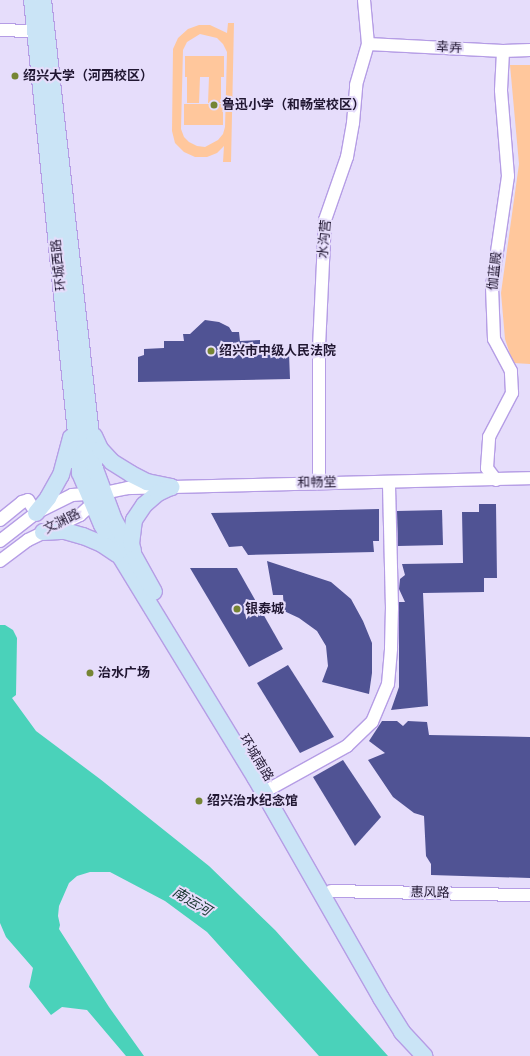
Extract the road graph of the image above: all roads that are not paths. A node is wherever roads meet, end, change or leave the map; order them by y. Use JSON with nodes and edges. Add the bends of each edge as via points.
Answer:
{"nodes":[{"id":1,"x":32,"y":0,"type":"edge"},
{"id":2,"x":43,"y":0,"type":"edge"},
{"id":3,"x":364,"y":0,"type":"edge"},
{"id":4,"x":0,"y":30,"type":"edge"},
{"id":5,"x":35,"y":31,"type":"junction"},
{"id":6,"x":368,"y":44,"type":"junction"},
{"id":7,"x":530,"y":50,"type":"edge"},
{"id":8,"x":502,"y":51,"type":"junction"},
{"id":9,"x":81,"y":413,"type":"junction"},
{"id":10,"x":530,"y":478,"type":"edge"},
{"id":11,"x":496,"y":480,"type":"junction"},
{"id":12,"x":389,"y":482,"type":"junction"},
{"id":13,"x":319,"y":483,"type":"junction"},
{"id":14,"x":171,"y":487,"type":"junction"},
{"id":15,"x":95,"y":497,"type":"junction"},
{"id":16,"x":36,"y":513,"type":"junction"},
{"id":17,"x":0,"y":520,"type":"edge"},
{"id":18,"x":108,"y":523,"type":"junction"},
{"id":19,"x":44,"y":532,"type":"junction"},
{"id":20,"x":0,"y":541,"type":"edge"},
{"id":21,"x":120,"y":556,"type":"junction"},
{"id":22,"x":0,"y":561,"type":"edge"},
{"id":23,"x":137,"y":561,"type":"junction"},
{"id":24,"x":268,"y":789,"type":"junction"},
{"id":25,"x":331,"y":891,"type":"junction"},
{"id":26,"x":530,"y":895,"type":"edge"},
{"id":27,"x":424,"y":1056,"type":"edge"},
{"id":28,"x":437,"y":1056,"type":"edge"}],
"edges":[{"from":1,"to":5,"type":"main road","name":"环城西路"},
{"from":2,"to":9,"type":"main road","name":"环城西路"},
{"from":3,"to":6,"type":"street","name":"水沟营"},
{"from":4,"to":5,"type":"street"},
{"from":5,"to":9,"type":"main road","name":"环城西路"},
{"from":6,"to":8,"type":"street","name":"幸弄"},
{"from":6,"to":13,"type":"street","name":"水沟营","via":[[356,85],[347,157],[325,220],[319,347]]},
{"from":7,"to":8,"type":"street","name":"幸弄"},
{"from":8,"to":11,"type":"street","name":"伽蓝殿","via":[[501,90],[508,176],[492,286],[494,339],[511,371],[512,393],[489,437],[487,468]]},
{"from":9,"to":14,"type":"main road","via":[[100,449],[112,462],[147,482]]},
{"from":9,"to":15,"type":"main road","name":"环城西路","via":[[80,473]]},
{"from":9,"to":16,"type":"main road","via":[[61,475]]},
{"from":10,"to":11,"type":"street","name":"和畅堂"},
{"from":11,"to":12,"type":"street","name":"和畅堂"},
{"from":12,"to":13,"type":"street","name":"和畅堂"},
{"from":12,"to":24,"type":"street","via":[[392,608],[388,684],[372,722],[347,746]]},
{"from":13,"to":14,"type":"street","name":"和畅堂"},
{"from":14,"to":15,"type":"street","name":"和畅堂","via":[[128,488]]},
{"from":14,"to":23,"type":"main road","via":[[144,505],[134,520],[131,544]]},
{"from":15,"to":16,"type":"street","name":"文渊路","via":[[72,495]]},
{"from":15,"to":18,"type":"main road","name":"环城西路"},
{"from":15,"to":19,"type":"street","name":"文渊路","via":[[80,515]]},
{"from":16,"to":17,"type":"street","via":[[28,500]]},
{"from":16,"to":20,"type":"street","name":"文渊路"},
{"from":18,"to":21,"type":"main road","name":"环城南路"},
{"from":18,"to":23,"type":"main road","name":"环城南路"},
{"from":19,"to":21,"type":"main road","via":[[65,531],[83,536]]},
{"from":19,"to":22,"type":"street","name":"文渊路","via":[[28,540]]},
{"from":21,"to":24,"type":"main road","name":"环城南路"},
{"from":23,"to":24,"type":"main road","name":"环城南路"},
{"from":24,"to":25,"type":"main road","name":"环城南路"},
{"from":24,"to":27,"type":"main road","name":"环城南路","via":[[381,998],[402,1032]]},
{"from":25,"to":26,"type":"street","name":"惠风路"},
{"from":25,"to":28,"type":"main road","name":"环城南路","via":[[364,954],[390,996],[412,1030]]}]}
